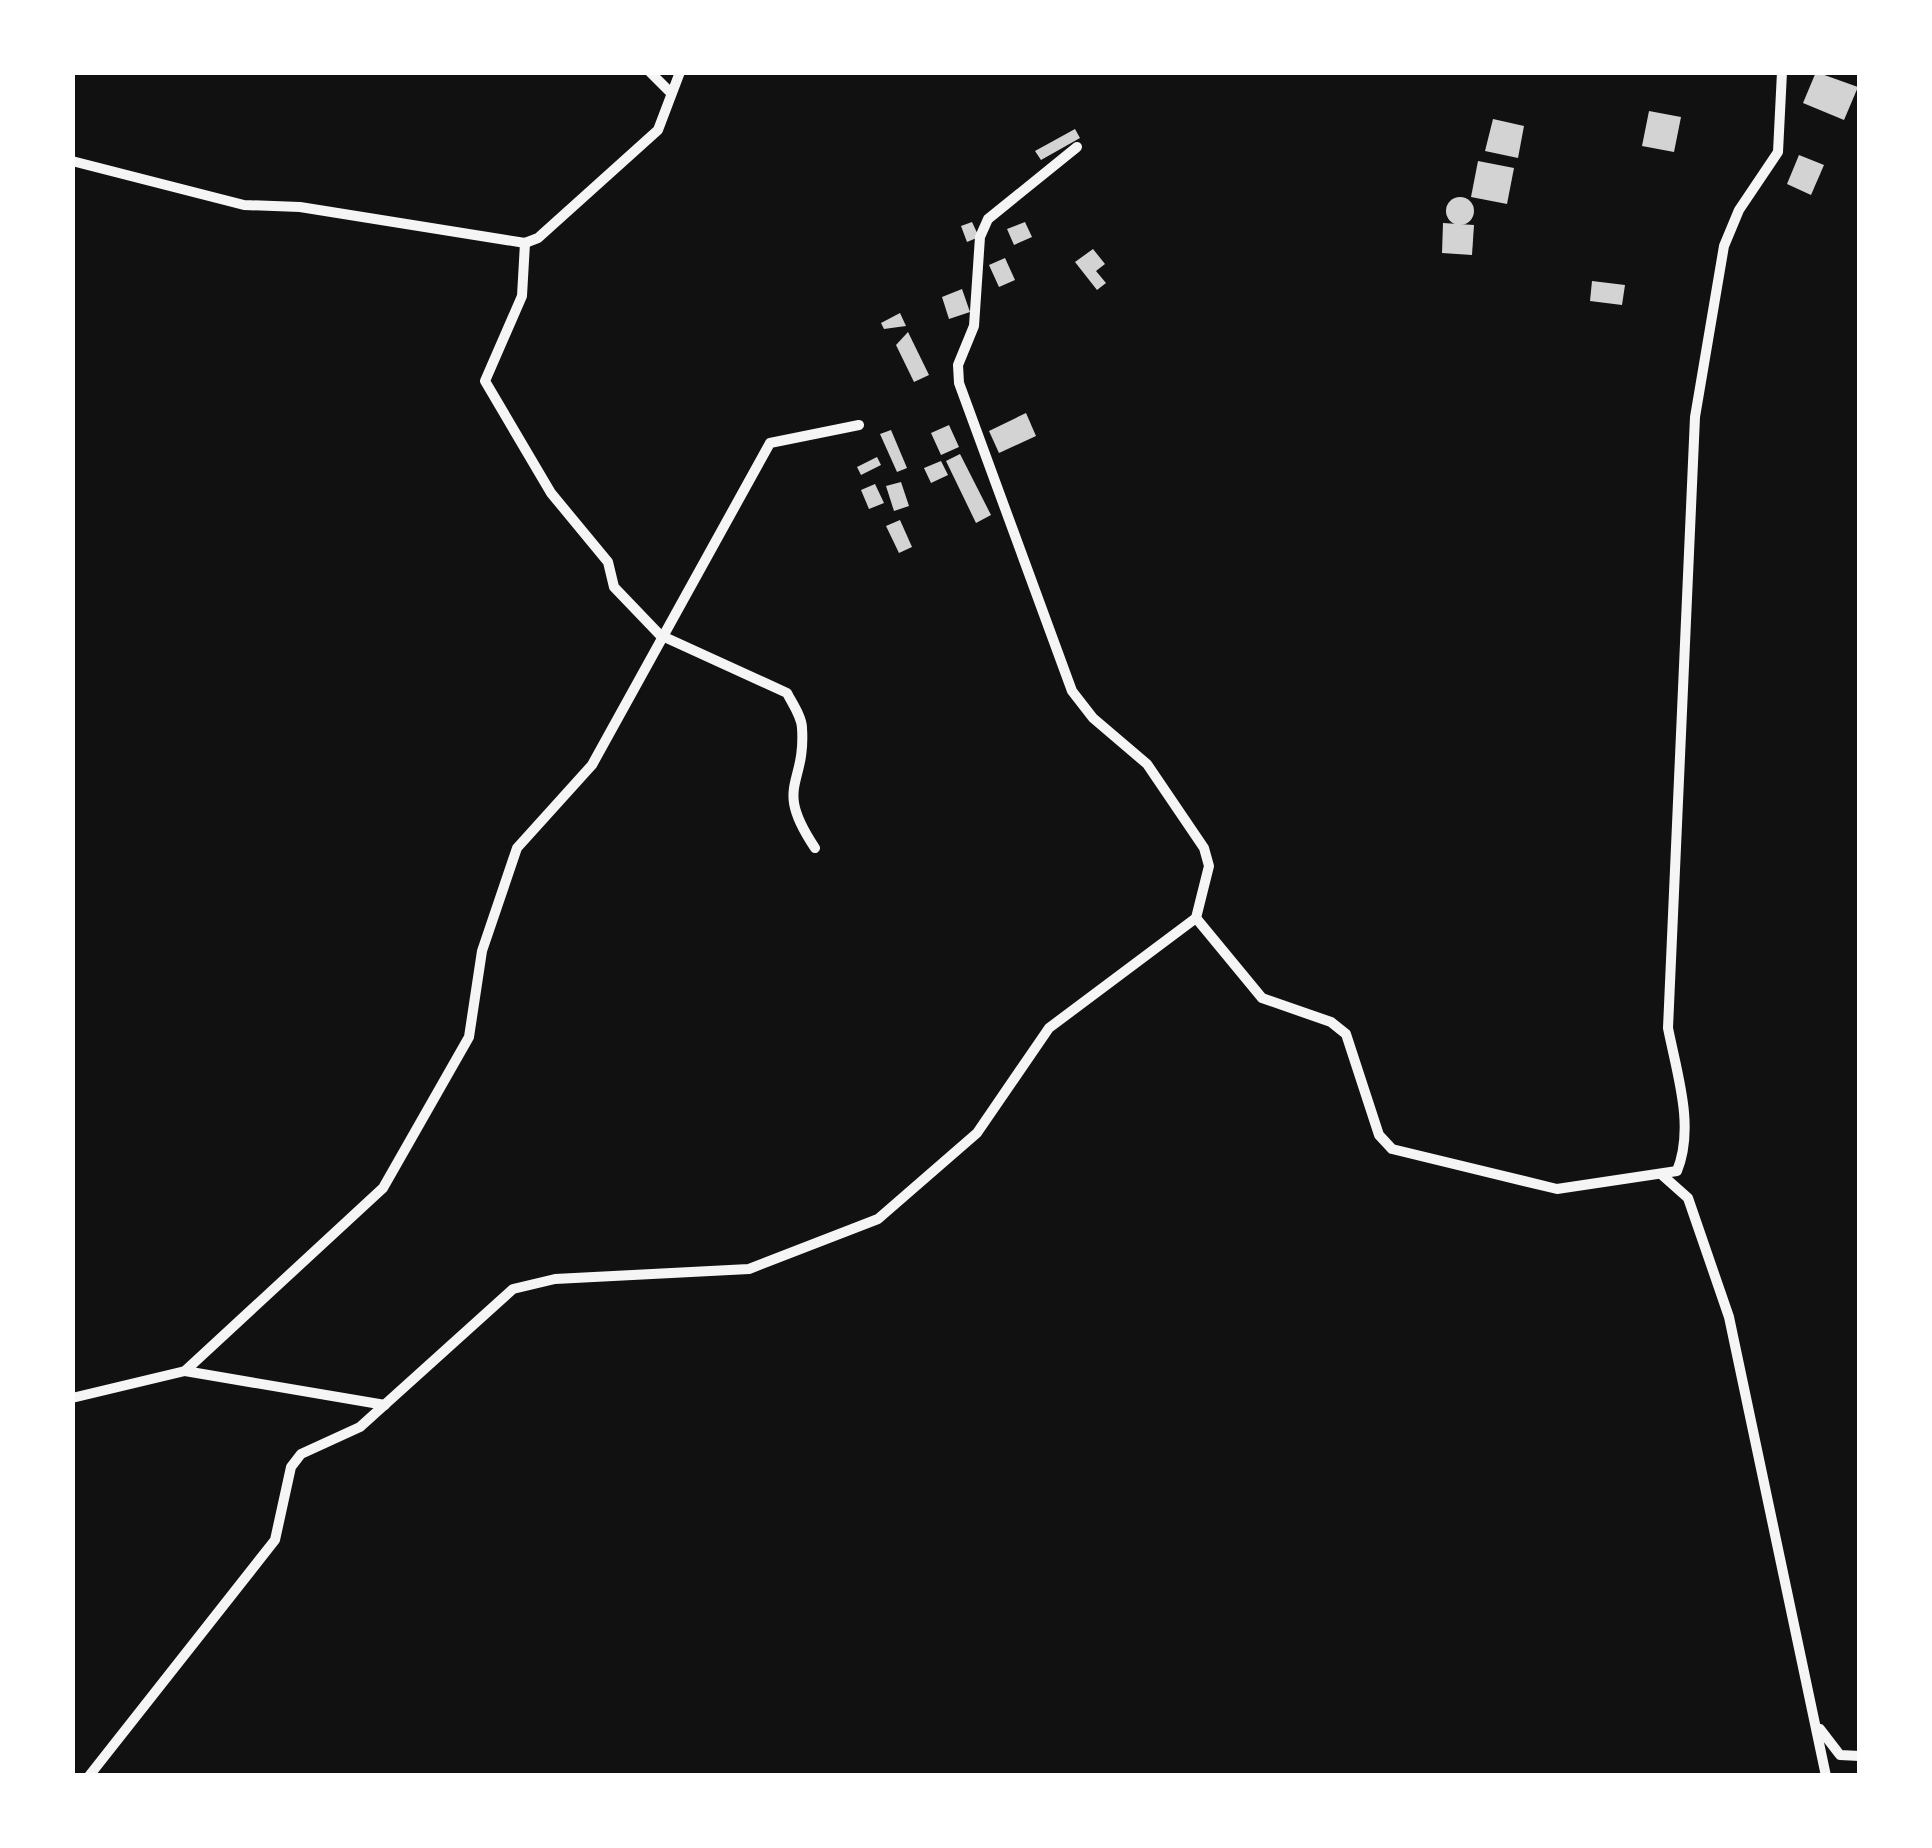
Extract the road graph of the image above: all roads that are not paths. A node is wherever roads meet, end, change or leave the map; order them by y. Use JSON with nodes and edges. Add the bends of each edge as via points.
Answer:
{"nodes":[{"id":1,"x":650,"y":72,"type":"edge"},
{"id":2,"x":680,"y":72,"type":"edge"},
{"id":3,"x":1782,"y":72,"type":"edge"},
{"id":4,"x":669,"y":91,"type":"junction"},
{"id":5,"x":1077,"y":147,"type":"dead end"},
{"id":6,"x":72,"y":161,"type":"edge"},
{"id":7,"x":525,"y":243,"type":"junction"},
{"id":8,"x":860,"y":425,"type":"dead end"},
{"id":9,"x":660,"y":635,"type":"junction"},
{"id":10,"x":815,"y":848,"type":"dead end"},
{"id":11,"x":1196,"y":918,"type":"junction"},
{"id":12,"x":1660,"y":1174,"type":"junction"},
{"id":13,"x":185,"y":1371,"type":"junction"},
{"id":14,"x":72,"y":1398,"type":"edge"},
{"id":15,"x":385,"y":1405,"type":"junction"},
{"id":16,"x":1818,"y":1726,"type":"junction"},
{"id":17,"x":1860,"y":1756,"type":"edge"},
{"id":18,"x":89,"y":1776,"type":"edge"},
{"id":19,"x":1826,"y":1776,"type":"edge"}],
"edges":[{"from":1,"to":4,"type":"street"},
{"from":2,"to":4,"type":"street"},
{"from":3,"to":12,"type":"street","via":[[1778,152],[1724,246],[1695,417],[1668,1028],[1685,1151],[1677,1171]]},
{"from":4,"to":7,"type":"street","via":[[658,130]]},
{"from":5,"to":11,"type":"street","via":[[988,219],[958,383],[1072,691],[1148,764],[1204,848],[1209,866]]},
{"from":6,"to":7,"type":"street","via":[[244,205]]},
{"from":7,"to":9,"type":"street","via":[[522,296],[485,381],[551,493],[608,562],[614,587]]},
{"from":8,"to":9,"type":"street","via":[[770,443]]},
{"from":9,"to":10,"type":"street","via":[[787,693],[803,727],[790,793]]},
{"from":9,"to":13,"type":"street","via":[[592,765],[517,848],[482,951],[469,1037],[382,1188]]},
{"from":11,"to":12,"type":"street","via":[[1262,998],[1346,1034],[1379,1135],[1392,1149],[1557,1189]]},
{"from":11,"to":15,"type":"street","via":[[1049,1028],[977,1132],[878,1219],[749,1269],[530,1282]]},
{"from":12,"to":16,"type":"street","via":[[1688,1198],[1729,1317]]},
{"from":13,"to":14,"type":"street"},
{"from":13,"to":15,"type":"street"},
{"from":15,"to":18,"type":"street","via":[[360,1427],[301,1454],[274,1540]]},
{"from":16,"to":17,"type":"street","via":[[1840,1755]]},
{"from":16,"to":19,"type":"street"}]}
